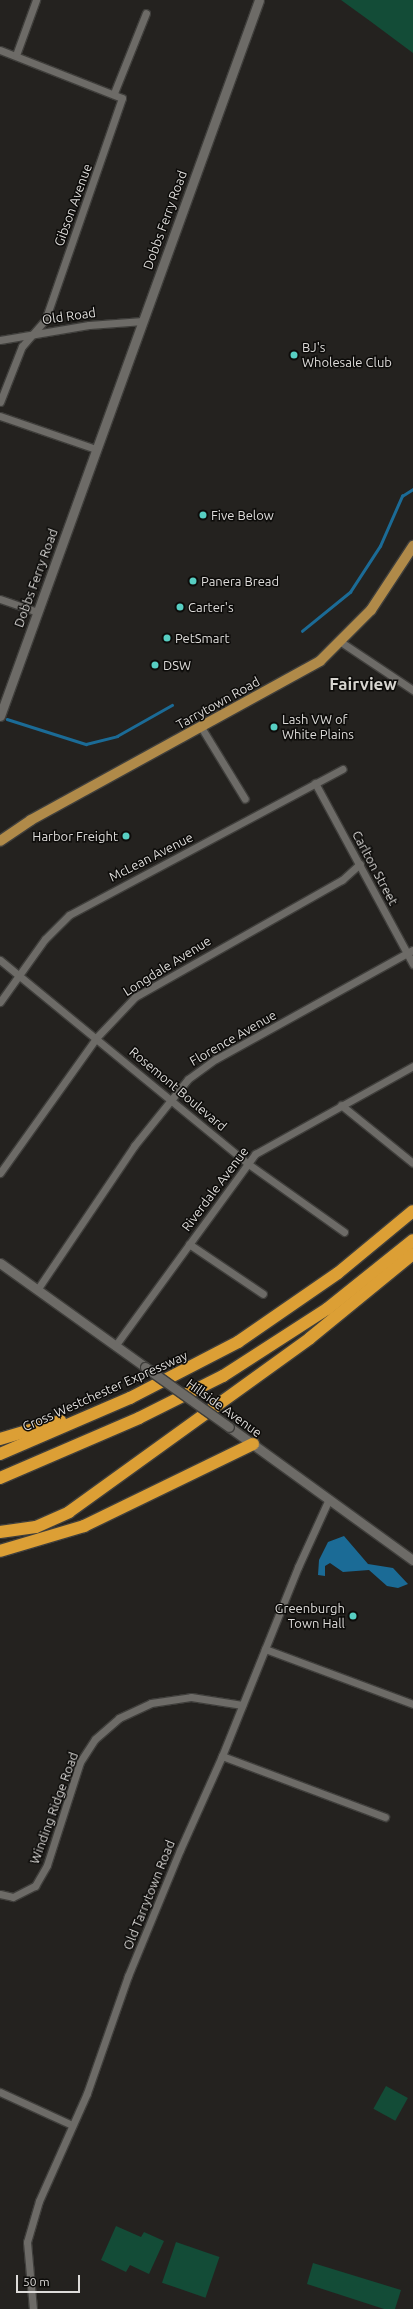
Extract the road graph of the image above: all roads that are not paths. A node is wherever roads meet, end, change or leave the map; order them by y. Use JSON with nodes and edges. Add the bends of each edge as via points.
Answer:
{"nodes":[{"id":1,"x":36,"y":0,"type":"edge"},
{"id":2,"x":258,"y":0,"type":"edge"},
{"id":3,"x":146,"y":13,"type":"dead end"},
{"id":4,"x":0,"y":50,"type":"edge"},
{"id":5,"x":16,"y":55,"type":"junction"},
{"id":6,"x":114,"y":93,"type":"junction"},
{"id":7,"x":143,"y":321,"type":"junction"},
{"id":8,"x":30,"y":334,"type":"junction"},
{"id":9,"x":0,"y":340,"type":"edge"},
{"id":10,"x":0,"y":402,"type":"edge"},
{"id":11,"x":0,"y":416,"type":"edge"},
{"id":12,"x":96,"y":449,"type":"junction"},
{"id":13,"x":413,"y":546,"type":"edge"},
{"id":14,"x":0,"y":599,"type":"edge"},
{"id":15,"x":37,"y":612,"type":"junction"},
{"id":16,"x":341,"y":642,"type":"junction"},
{"id":17,"x":413,"y":690,"type":"edge"},
{"id":18,"x":0,"y":716,"type":"edge"},
{"id":19,"x":201,"y":727,"type":"junction"},
{"id":20,"x":342,"y":769,"type":"dead end"},
{"id":21,"x":315,"y":783,"type":"junction"},
{"id":22,"x":245,"y":799,"type":"dead end"},
{"id":23,"x":0,"y":841,"type":"edge"},
{"id":24,"x":360,"y":864,"type":"junction"},
{"id":25,"x":410,"y":951,"type":"edge"},
{"id":26,"x":0,"y":960,"type":"edge"},
{"id":27,"x":413,"y":964,"type":"edge"},
{"id":28,"x":19,"y":974,"type":"junction"},
{"id":29,"x":0,"y":1002,"type":"edge"},
{"id":30,"x":97,"y":1037,"type":"junction"},
{"id":31,"x":413,"y":1066,"type":"edge"},
{"id":32,"x":171,"y":1097,"type":"junction"},
{"id":33,"x":341,"y":1105,"type":"junction"},
{"id":34,"x":247,"y":1163,"type":"junction"},
{"id":35,"x":413,"y":1163,"type":"edge"},
{"id":36,"x":0,"y":1173,"type":"edge"},
{"id":37,"x":413,"y":1211,"type":"edge"},
{"id":38,"x":344,"y":1232,"type":"dead end"},
{"id":39,"x":413,"y":1240,"type":"edge"},
{"id":40,"x":189,"y":1244,"type":"junction"},
{"id":41,"x":413,"y":1254,"type":"edge"},
{"id":42,"x":0,"y":1263,"type":"edge"},
{"id":43,"x":36,"y":1290,"type":"junction"},
{"id":44,"x":263,"y":1294,"type":"dead end"},
{"id":45,"x":115,"y":1346,"type":"junction"},
{"id":46,"x":130,"y":1398,"type":"junction"},
{"id":47,"x":0,"y":1439,"type":"edge"},
{"id":48,"x":253,"y":1444,"type":"junction"},
{"id":49,"x":0,"y":1454,"type":"edge"},
{"id":50,"x":0,"y":1478,"type":"edge"},
{"id":51,"x":329,"y":1499,"type":"junction"},
{"id":52,"x":0,"y":1532,"type":"edge"},
{"id":53,"x":0,"y":1551,"type":"edge"},
{"id":54,"x":413,"y":1560,"type":"edge"},
{"id":55,"x":264,"y":1649,"type":"junction"},
{"id":56,"x":413,"y":1704,"type":"edge"},
{"id":57,"x":242,"y":1705,"type":"junction"},
{"id":58,"x":222,"y":1756,"type":"junction"},
{"id":59,"x":384,"y":1817,"type":"dead end"},
{"id":60,"x":0,"y":1894,"type":"edge"},
{"id":61,"x":0,"y":2092,"type":"edge"},
{"id":62,"x":72,"y":2125,"type":"junction"},
{"id":63,"x":33,"y":2309,"type":"edge"}],
"edges":[{"from":1,"to":5,"type":"street"},
{"from":2,"to":7,"type":"main road","name":"Dobbs Ferry Road"},
{"from":3,"to":6,"type":"street"},
{"from":4,"to":5,"type":"street"},
{"from":5,"to":6,"type":"street"},
{"from":6,"to":8,"type":"street","name":"Gibson Avenue","via":[[122,98],[122,106],[45,320]]},
{"from":7,"to":8,"type":"street","name":"Old Road"},
{"from":7,"to":12,"type":"main road","name":"Dobbs Ferry Road"},
{"from":8,"to":9,"type":"street","name":"Old Road"},
{"from":8,"to":10,"type":"street","name":"Gibson Avenue"},
{"from":11,"to":12,"type":"street"},
{"from":12,"to":15,"type":"main road","name":"Dobbs Ferry Road"},
{"from":13,"to":16,"type":"main road","name":"Tarrytown Road","via":[[381,597]]},
{"from":14,"to":15,"type":"street"},
{"from":15,"to":18,"type":"main road","name":"Dobbs Ferry Road"},
{"from":16,"to":17,"type":"street"},
{"from":16,"to":19,"type":"main road","name":"Tarrytown Road","via":[[313,666]]},
{"from":19,"to":22,"type":"street"},
{"from":19,"to":23,"type":"main road","name":"Tarrytown Road","via":[[31,820]]},
{"from":20,"to":21,"type":"street","name":"McLean Avenue"},
{"from":21,"to":24,"type":"street","name":"Carlton Street"},
{"from":21,"to":28,"type":"street","name":"McLean Avenue","via":[[69,915],[45,939]]},
{"from":24,"to":25,"type":"street","name":"Carlton Street"},
{"from":24,"to":30,"type":"street","name":"Longdale Avenue","via":[[342,880],[135,997]]},
{"from":25,"to":27,"type":"street","name":"Carlton Street"},
{"from":25,"to":32,"type":"street","name":"Florence Avenue","via":[[216,1059],[188,1079]]},
{"from":26,"to":28,"type":"street","name":"Rosemont Boulevard"},
{"from":28,"to":29,"type":"street","name":"McLean Avenue"},
{"from":28,"to":30,"type":"street","name":"Rosemont Boulevard"},
{"from":30,"to":32,"type":"street","name":"Rosemont Boulevard"},
{"from":30,"to":36,"type":"street","name":"Longdale Avenue"},
{"from":31,"to":33,"type":"street","name":"Riverdale Avenue"},
{"from":32,"to":34,"type":"street","name":"Rosemont Boulevard"},
{"from":32,"to":43,"type":"street","name":"Florence Avenue"},
{"from":33,"to":34,"type":"street","name":"Riverdale Avenue","via":[[265,1146]]},
{"from":33,"to":35,"type":"street"},
{"from":34,"to":38,"type":"street","name":"Rosemont Boulevard"},
{"from":34,"to":40,"type":"street","name":"Riverdale Avenue"},
{"from":37,"to":46,"type":"highway","name":"Cross Westchester Expressway","via":[[338,1273],[264,1326]]},
{"from":39,"to":50,"type":"highway","via":[[327,1309],[222,1376],[139,1418]]},
{"from":40,"to":44,"type":"street"},
{"from":40,"to":45,"type":"street","name":"Riverdale Avenue"},
{"from":41,"to":52,"type":"highway","via":[[310,1338],[69,1512],[36,1527]]},
{"from":42,"to":43,"type":"main road","name":"Hillside Avenue"},
{"from":43,"to":45,"type":"main road","name":"Hillside Avenue"},
{"from":45,"to":48,"type":"main road","name":"Hillside Avenue","bridge":true},
{"from":46,"to":47,"type":"highway"},
{"from":46,"to":49,"type":"highway","name":"Cross Westchester Expressway"},
{"from":48,"to":51,"type":"main road","name":"Hillside Avenue"},
{"from":48,"to":53,"type":"highway","via":[[84,1526]]},
{"from":51,"to":54,"type":"main road","name":"Hillside Avenue"},
{"from":51,"to":55,"type":"street","name":"Old Tarrytown Road"},
{"from":55,"to":56,"type":"street"},
{"from":55,"to":57,"type":"street","name":"Old Tarrytown Road"},
{"from":57,"to":58,"type":"street","name":"Old Tarrytown Road"},
{"from":57,"to":60,"type":"street","name":"Winding Ridge Road","via":[[191,1697],[151,1703],[119,1718],[95,1739],[80,1762],[48,1865],[35,1886],[13,1897]]},
{"from":58,"to":59,"type":"street"},
{"from":58,"to":62,"type":"street","name":"Old Tarrytown Road","via":[[148,1927]]},
{"from":61,"to":62,"type":"street"},
{"from":62,"to":63,"type":"street","name":"Old Tarrytown Road","via":[[31,2222],[27,2242]]}]}
